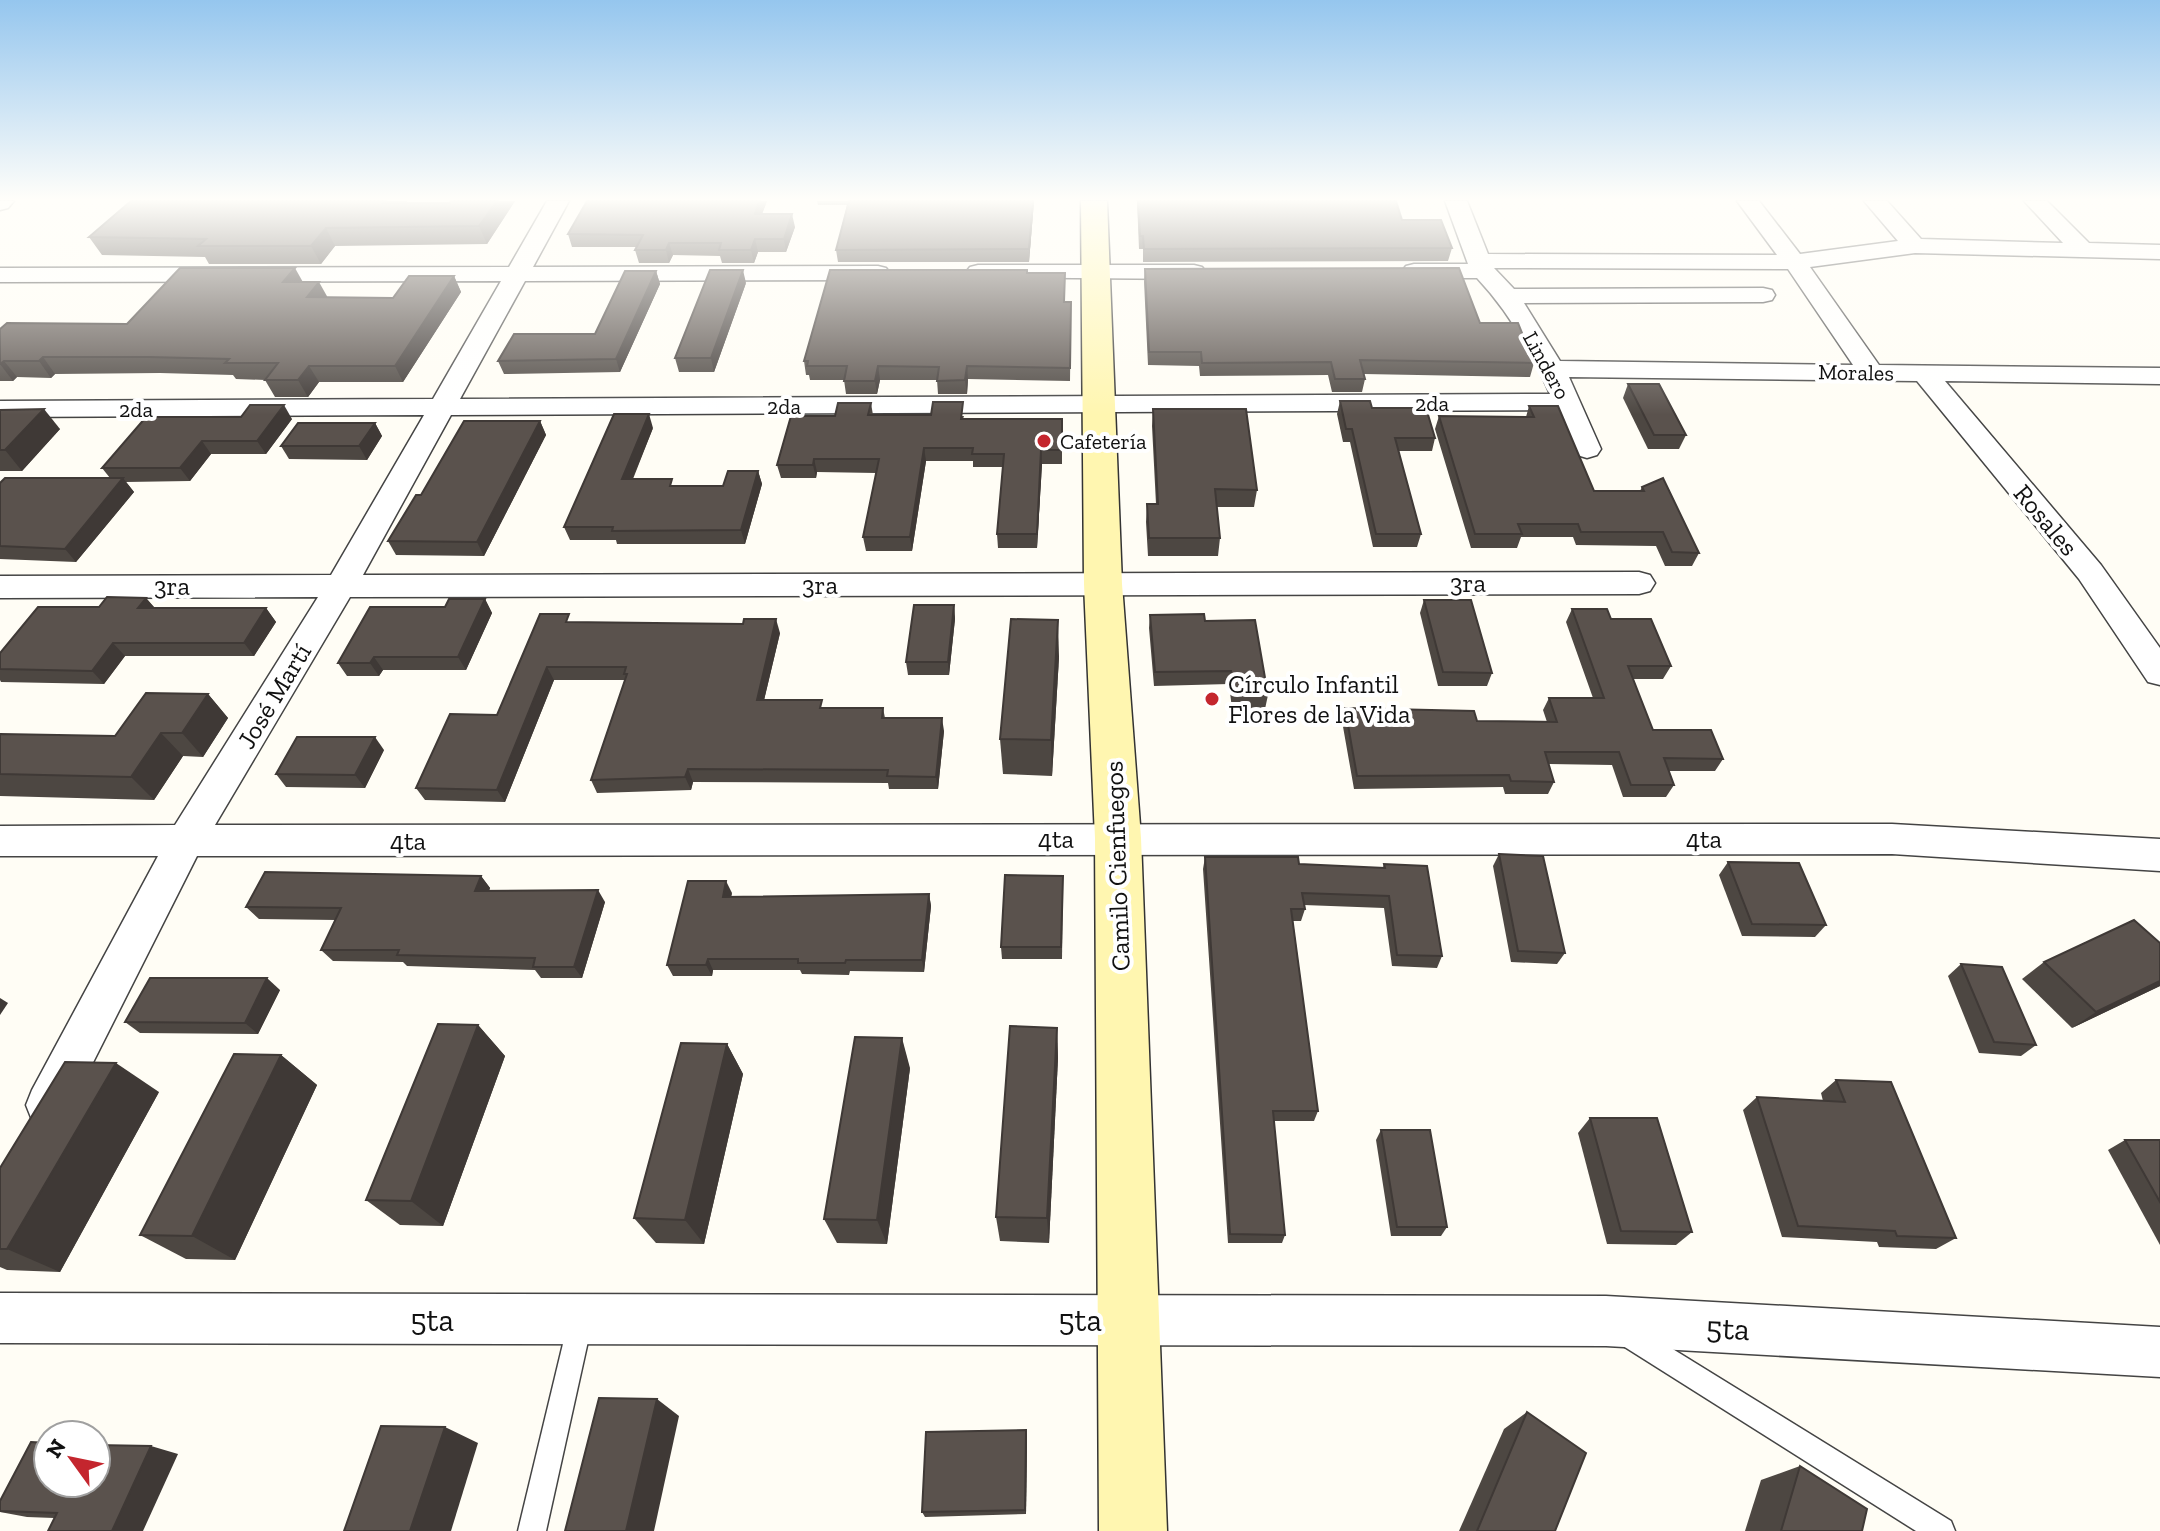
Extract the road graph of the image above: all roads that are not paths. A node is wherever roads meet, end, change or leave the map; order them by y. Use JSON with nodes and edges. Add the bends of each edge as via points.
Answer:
{"nodes":[{"id":1,"x":822,"y":272,"type":"edge"},
{"id":2,"x":1097,"y":272,"type":"edge"},
{"id":3,"x":1487,"y":272,"type":"edge"},
{"id":4,"x":1800,"y":272,"type":"edge"},
{"id":5,"x":518,"y":274,"type":"junction"},
{"id":6,"x":0,"y":275,"type":"edge"},
{"id":7,"x":1763,"y":295,"type":"dead end"},
{"id":8,"x":1507,"y":296,"type":"junction"},
{"id":9,"x":1552,"y":369,"type":"junction"},
{"id":10,"x":1870,"y":371,"type":"junction"},
{"id":11,"x":1924,"y":373,"type":"junction"},
{"id":12,"x":2160,"y":376,"type":"edge"},
{"id":13,"x":1568,"y":402,"type":"junction"},
{"id":14,"x":1099,"y":404,"type":"junction"},
{"id":15,"x":443,"y":407,"type":"junction"},
{"id":16,"x":0,"y":409,"type":"edge"},
{"id":17,"x":1587,"y":449,"type":"dead end"},
{"id":18,"x":1639,"y":583,"type":"dead end"},
{"id":19,"x":1103,"y":584,"type":"junction"},
{"id":20,"x":341,"y":586,"type":"junction"},
{"id":21,"x":0,"y":587,"type":"edge"},
{"id":22,"x":2160,"y":673,"type":"edge"},
{"id":23,"x":1118,"y":838,"type":"junction"},
{"id":24,"x":0,"y":841,"type":"edge"},
{"id":25,"x":185,"y":842,"type":"junction"},
{"id":26,"x":2160,"y":855,"type":"edge"},
{"id":27,"x":36,"y":1129,"type":"edge"},
{"id":28,"x":0,"y":1318,"type":"edge"},
{"id":29,"x":581,"y":1320,"type":"junction"},
{"id":30,"x":1130,"y":1320,"type":"junction"},
{"id":31,"x":1606,"y":1321,"type":"junction"},
{"id":32,"x":2160,"y":1352,"type":"edge"},
{"id":33,"x":532,"y":1531,"type":"edge"},
{"id":34,"x":1133,"y":1531,"type":"edge"},
{"id":35,"x":1941,"y":1531,"type":"edge"}],
"edges":[{"from":1,"to":5,"type":"street"},
{"from":2,"to":14,"type":"street","name":"Camilo Cienfuegos"},
{"from":3,"to":8,"type":"street","name":"Lindero"},
{"from":4,"to":10,"type":"street"},
{"from":5,"to":6,"type":"street"},
{"from":5,"to":15,"type":"street","name":"José Martí"},
{"from":7,"to":8,"type":"street"},
{"from":8,"to":9,"type":"street","name":"Lindero"},
{"from":9,"to":10,"type":"street","name":"Morales"},
{"from":9,"to":13,"type":"street","name":"Lindero"},
{"from":10,"to":11,"type":"street","name":"Morales"},
{"from":11,"to":12,"type":"street","name":"Morales"},
{"from":11,"to":22,"type":"street","name":"Rosales","via":[[2090,572]]},
{"from":13,"to":14,"type":"street","name":"2da"},
{"from":13,"to":17,"type":"street","name":"Lindero"},
{"from":14,"to":15,"type":"street","name":"2da"},
{"from":14,"to":19,"type":"street","name":"Camilo Cienfuegos"},
{"from":15,"to":16,"type":"street","name":"2da"},
{"from":15,"to":20,"type":"street","name":"José Martí"},
{"from":18,"to":19,"type":"street","name":"3ra"},
{"from":19,"to":20,"type":"street","name":"3ra"},
{"from":19,"to":23,"type":"street","name":"Camilo Cienfuegos"},
{"from":20,"to":21,"type":"street","name":"3ra"},
{"from":20,"to":25,"type":"street","name":"José Martí"},
{"from":23,"to":25,"type":"street","name":"4ta"},
{"from":23,"to":26,"type":"street","name":"4ta","via":[[1892,839]]},
{"from":23,"to":30,"type":"street","name":"Camilo Cienfuegos"},
{"from":24,"to":25,"type":"street","name":"4ta"},
{"from":25,"to":27,"type":"street","name":"José Martí"},
{"from":28,"to":29,"type":"street","name":"5ta"},
{"from":29,"to":30,"type":"street","name":"5ta"},
{"from":29,"to":33,"type":"lane"},
{"from":30,"to":31,"type":"street","name":"5ta"},
{"from":30,"to":34,"type":"street","name":"Camilo Cienfuegos"},
{"from":31,"to":32,"type":"street","name":"5ta"},
{"from":31,"to":35,"type":"lane"}]}
